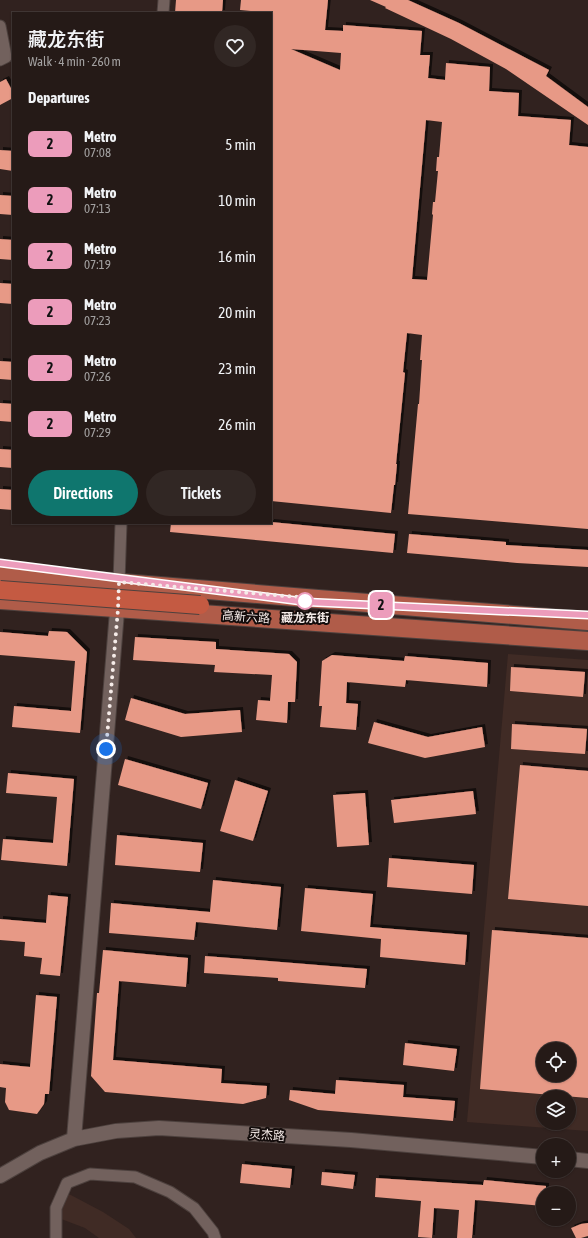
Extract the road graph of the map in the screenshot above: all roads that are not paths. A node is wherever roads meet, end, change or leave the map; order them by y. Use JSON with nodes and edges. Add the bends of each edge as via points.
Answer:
{"nodes":[{"id":1,"x":164,"y":0,"type":"edge"},
{"id":2,"x":163,"y":12,"type":"edge"},
{"id":3,"x":0,"y":26,"type":"edge"},
{"id":4,"x":0,"y":60,"type":"edge"},
{"id":5,"x":121,"y":524,"type":"edge"},
{"id":6,"x":0,"y":573,"type":"edge"},
{"id":7,"x":119,"y":582,"type":"junction"},
{"id":8,"x":0,"y":590,"type":"edge"},
{"id":9,"x":0,"y":600,"type":"edge"},
{"id":10,"x":200,"y":605,"type":"dead end"},
{"id":11,"x":118,"y":609,"type":"junction"},
{"id":12,"x":588,"y":621,"type":"edge"},
{"id":13,"x":588,"y":640,"type":"edge"},
{"id":14,"x":74,"y":1139,"type":"junction"},
{"id":15,"x":536,"y":1156,"type":"edge"},
{"id":16,"x":576,"y":1160,"type":"edge"},
{"id":17,"x":588,"y":1161,"type":"edge"},
{"id":18,"x":0,"y":1176,"type":"edge"},
{"id":19,"x":56,"y":1238,"type":"edge"},
{"id":20,"x":215,"y":1238,"type":"edge"}],
"edges":[{"from":1,"to":2,"type":"street"},
{"from":3,"to":4,"type":"street","via":[[6,57]]},
{"from":5,"to":7,"type":"street"},
{"from":6,"to":7,"type":"main road","name":"高新六路"},
{"from":7,"to":11,"type":"street"},
{"from":7,"to":12,"type":"main road","name":"高新六路"},
{"from":8,"to":10,"type":"highway","bridge":true},
{"from":9,"to":11,"type":"main road","name":"高新六路"},
{"from":11,"to":13,"type":"main road","name":"高新六路"},
{"from":11,"to":14,"type":"street"},
{"from":14,"to":15,"type":"street","name":"灵杰路","via":[[116,1131],[159,1128],[351,1140]]},
{"from":14,"to":18,"type":"street","name":"灵杰路","via":[[40,1153]]},
{"from":16,"to":17,"type":"street"},
{"from":19,"to":20,"type":"street","via":[[56,1208],[67,1184],[90,1174],[135,1177],[170,1192],[194,1208]]}]}
